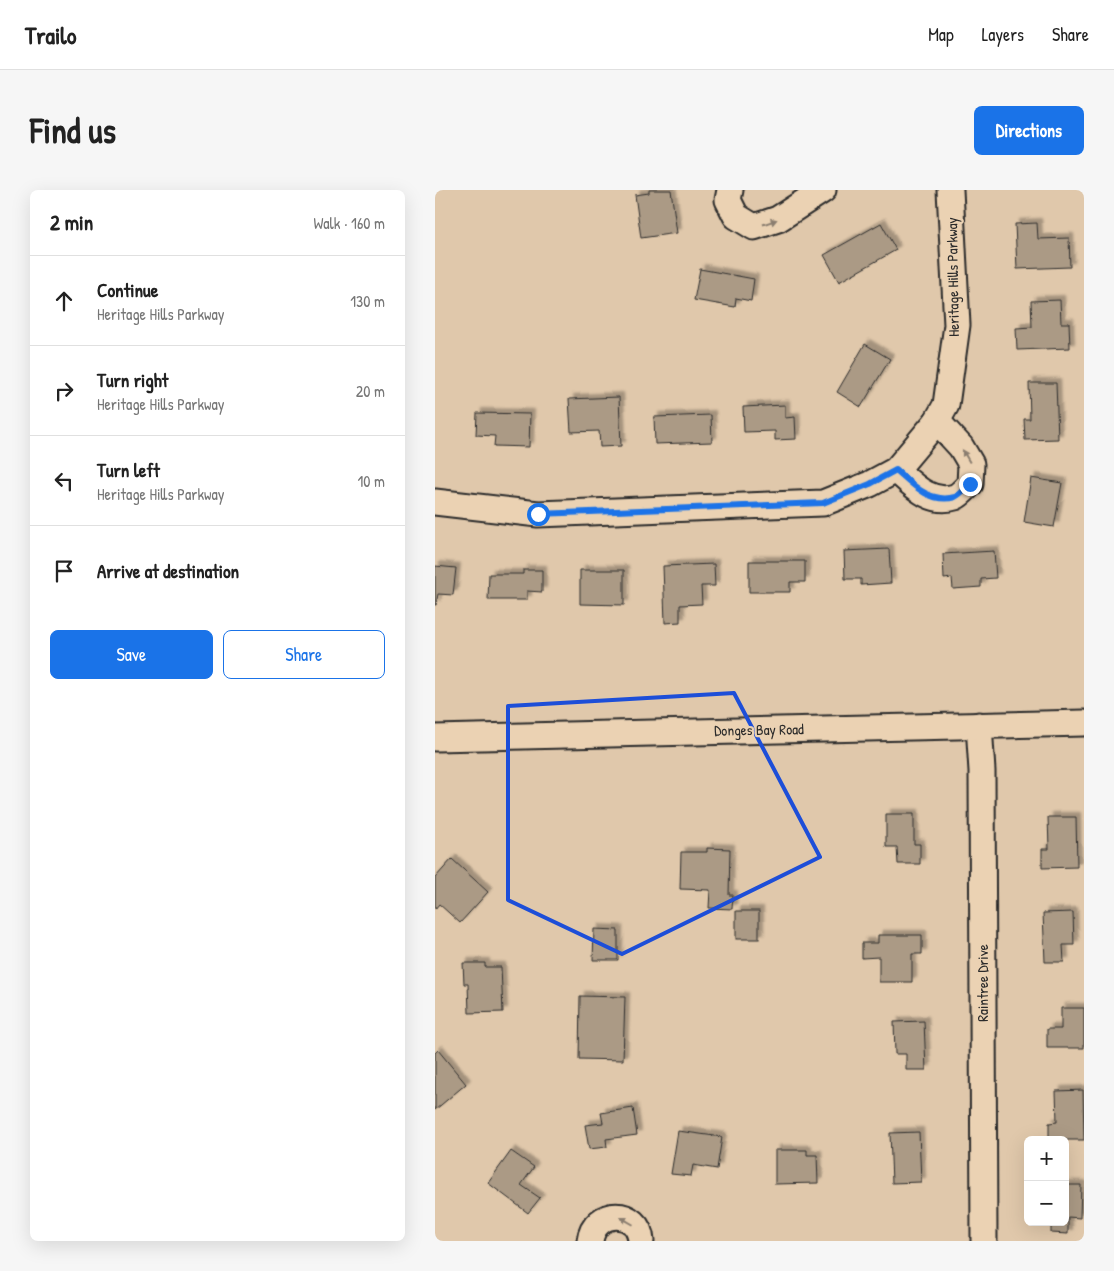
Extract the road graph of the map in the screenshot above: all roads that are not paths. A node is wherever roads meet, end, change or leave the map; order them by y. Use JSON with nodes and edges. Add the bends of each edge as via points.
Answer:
{"nodes":[{"id":1,"x":730,"y":190,"type":"edge"},
{"id":2,"x":822,"y":190,"type":"edge"},
{"id":3,"x":950,"y":190,"type":"edge"},
{"id":4,"x":937,"y":421,"type":"junction"},
{"id":5,"x":896,"y":470,"type":"junction"},
{"id":6,"x":435,"y":502,"type":"edge"},
{"id":7,"x":1084,"y":723,"type":"edge"},
{"id":8,"x":979,"y":725,"type":"junction"},
{"id":9,"x":435,"y":738,"type":"edge"},
{"id":10,"x":590,"y":1241,"type":"edge"},
{"id":11,"x":641,"y":1241,"type":"edge"},
{"id":12,"x":984,"y":1241,"type":"edge"}],
"edges":[{"from":1,"to":2,"type":"street","one_way":true,"via":[[727,200],[736,216],[754,228],[778,219]]},
{"from":3,"to":4,"type":"street","name":"Heritage Hills Parkway","via":[[957,325],[947,405]]},
{"from":4,"to":5,"type":"street","name":"Heritage Hills Parkway"},
{"from":5,"to":4,"type":"street","one_way":true,"via":[[921,491],[936,498],[956,497],[970,484],[971,464],[961,446]]},
{"from":5,"to":6,"type":"street","name":"Heritage Hills Parkway","via":[[823,503],[538,514]]},
{"from":7,"to":8,"type":"street","name":"Donges Bay Road"},
{"from":8,"to":9,"type":"street","name":"Donges Bay Road"},
{"from":8,"to":12,"type":"street","name":"Raintree Drive","via":[[982,771]]},
{"from":11,"to":10,"type":"street","one_way":true,"via":[[633,1224],[619,1216],[596,1225]]}]}
